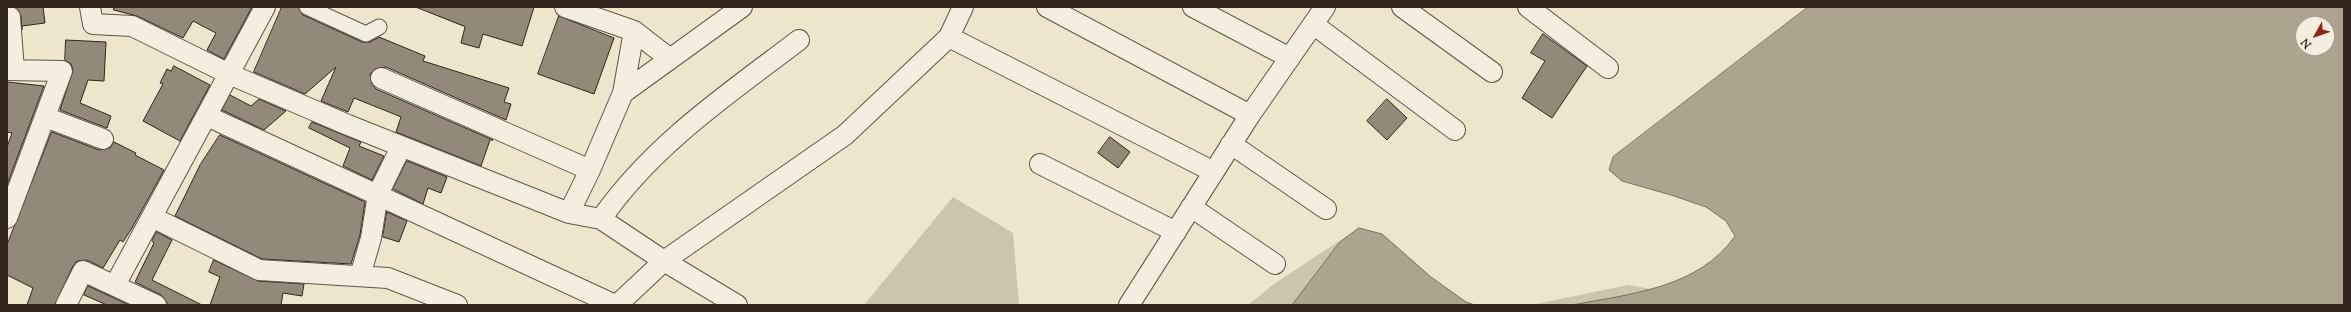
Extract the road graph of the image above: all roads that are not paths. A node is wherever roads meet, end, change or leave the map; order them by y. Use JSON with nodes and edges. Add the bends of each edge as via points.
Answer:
{"nodes":[{"id":1,"x":90,"y":7,"type":"edge"},
{"id":2,"x":266,"y":7,"type":"edge"},
{"id":3,"x":307,"y":7,"type":"edge"},
{"id":4,"x":565,"y":7,"type":"edge"},
{"id":5,"x":742,"y":7,"type":"edge"},
{"id":6,"x":963,"y":7,"type":"edge"},
{"id":7,"x":1047,"y":7,"type":"edge"},
{"id":8,"x":1193,"y":7,"type":"edge"},
{"id":9,"x":1325,"y":7,"type":"edge"},
{"id":10,"x":1402,"y":7,"type":"edge"},
{"id":11,"x":1528,"y":7,"type":"edge"},
{"id":12,"x":605,"y":14,"type":"edge"},
{"id":13,"x":716,"y":15,"type":"edge"},
{"id":14,"x":10,"y":17,"type":"dead end"},
{"id":15,"x":1313,"y":24,"type":"junction"},
{"id":16,"x":379,"y":27,"type":"dead end"},
{"id":17,"x":634,"y":31,"type":"junction"},
{"id":18,"x":949,"y":37,"type":"junction"},
{"id":19,"x":799,"y":40,"type":"dead end"},
{"id":20,"x":1290,"y":58,"type":"junction"},
{"id":21,"x":670,"y":59,"type":"junction"},
{"id":22,"x":1608,"y":68,"type":"dead end"},
{"id":23,"x":10,"y":70,"type":"edge"},
{"id":24,"x":1492,"y":72,"type":"dead end"},
{"id":25,"x":229,"y":74,"type":"junction"},
{"id":26,"x":381,"y":78,"type":"dead end"},
{"id":27,"x":622,"y":93,"type":"junction"},
{"id":28,"x":1250,"y":115,"type":"junction"},
{"id":29,"x":207,"y":116,"type":"junction"},
{"id":30,"x":45,"y":117,"type":"junction"},
{"id":31,"x":1455,"y":130,"type":"dead end"},
{"id":32,"x":102,"y":139,"type":"dead end"},
{"id":33,"x":1231,"y":144,"type":"junction"},
{"id":34,"x":401,"y":146,"type":"junction"},
{"id":35,"x":1040,"y":164,"type":"dead end"},
{"id":36,"x":590,"y":170,"type":"junction"},
{"id":37,"x":1214,"y":172,"type":"junction"},
{"id":38,"x":378,"y":194,"type":"junction"},
{"id":39,"x":1191,"y":207,"type":"junction"},
{"id":40,"x":1326,"y":209,"type":"dead end"},
{"id":41,"x":569,"y":213,"type":"junction"},
{"id":42,"x":152,"y":217,"type":"junction"},
{"id":43,"x":7,"y":218,"type":"edge"},
{"id":44,"x":601,"y":219,"type":"junction"},
{"id":45,"x":1176,"y":232,"type":"junction"},
{"id":46,"x":664,"y":261,"type":"junction"},
{"id":47,"x":1275,"y":264,"type":"dead end"},
{"id":48,"x":360,"y":276,"type":"junction"},
{"id":49,"x":115,"y":285,"type":"junction"},
{"id":50,"x":66,"y":305,"type":"edge"},
{"id":51,"x":156,"y":305,"type":"edge"},
{"id":52,"x":457,"y":305,"type":"edge"},
{"id":53,"x":616,"y":305,"type":"edge"},
{"id":54,"x":737,"y":305,"type":"edge"},
{"id":55,"x":1129,"y":305,"type":"edge"}],
"edges":[{"from":1,"to":25,"type":"street","via":[[93,24],[132,26]]},
{"from":2,"to":25,"type":"street"},
{"from":3,"to":16,"type":"street","via":[[366,34]]},
{"from":4,"to":12,"type":"street"},
{"from":5,"to":13,"type":"street"},
{"from":6,"to":18,"type":"street"},
{"from":7,"to":28,"type":"street"},
{"from":8,"to":20,"type":"street"},
{"from":9,"to":15,"type":"street"},
{"from":10,"to":24,"type":"street"},
{"from":11,"to":22,"type":"street"},
{"from":12,"to":17,"type":"street"},
{"from":13,"to":21,"type":"street"},
{"from":14,"to":23,"type":"street"},
{"from":15,"to":20,"type":"street"},
{"from":15,"to":31,"type":"street"},
{"from":17,"to":21,"type":"street"},
{"from":17,"to":27,"type":"street"},
{"from":18,"to":37,"type":"street"},
{"from":18,"to":46,"type":"street","via":[[845,135]]},
{"from":19,"to":44,"type":"street","via":[[695,119],[653,157],[618,194]]},
{"from":20,"to":28,"type":"street"},
{"from":21,"to":27,"type":"street"},
{"from":23,"to":30,"type":"street","via":[[62,71]]},
{"from":25,"to":29,"type":"street"},
{"from":25,"to":34,"type":"street"},
{"from":26,"to":36,"type":"street"},
{"from":27,"to":36,"type":"street"},
{"from":28,"to":33,"type":"street"},
{"from":29,"to":38,"type":"street"},
{"from":29,"to":42,"type":"street"},
{"from":30,"to":32,"type":"street"},
{"from":30,"to":43,"type":"street"},
{"from":33,"to":37,"type":"street"},
{"from":33,"to":40,"type":"street"},
{"from":34,"to":38,"type":"street"},
{"from":34,"to":41,"type":"street"},
{"from":35,"to":45,"type":"street"},
{"from":36,"to":41,"type":"street"},
{"from":37,"to":39,"type":"street"},
{"from":38,"to":48,"type":"street","via":[[371,238]]},
{"from":38,"to":53,"type":"street"},
{"from":39,"to":45,"type":"street"},
{"from":39,"to":47,"type":"street"},
{"from":41,"to":44,"type":"street"},
{"from":42,"to":48,"type":"street","via":[[259,270]]},
{"from":42,"to":49,"type":"street"},
{"from":44,"to":46,"type":"street"},
{"from":45,"to":55,"type":"street"},
{"from":46,"to":53,"type":"street"},
{"from":46,"to":54,"type":"street"},
{"from":48,"to":52,"type":"street","via":[[388,278]]},
{"from":49,"to":50,"type":"street","via":[[83,271]]},
{"from":49,"to":51,"type":"street"}]}
